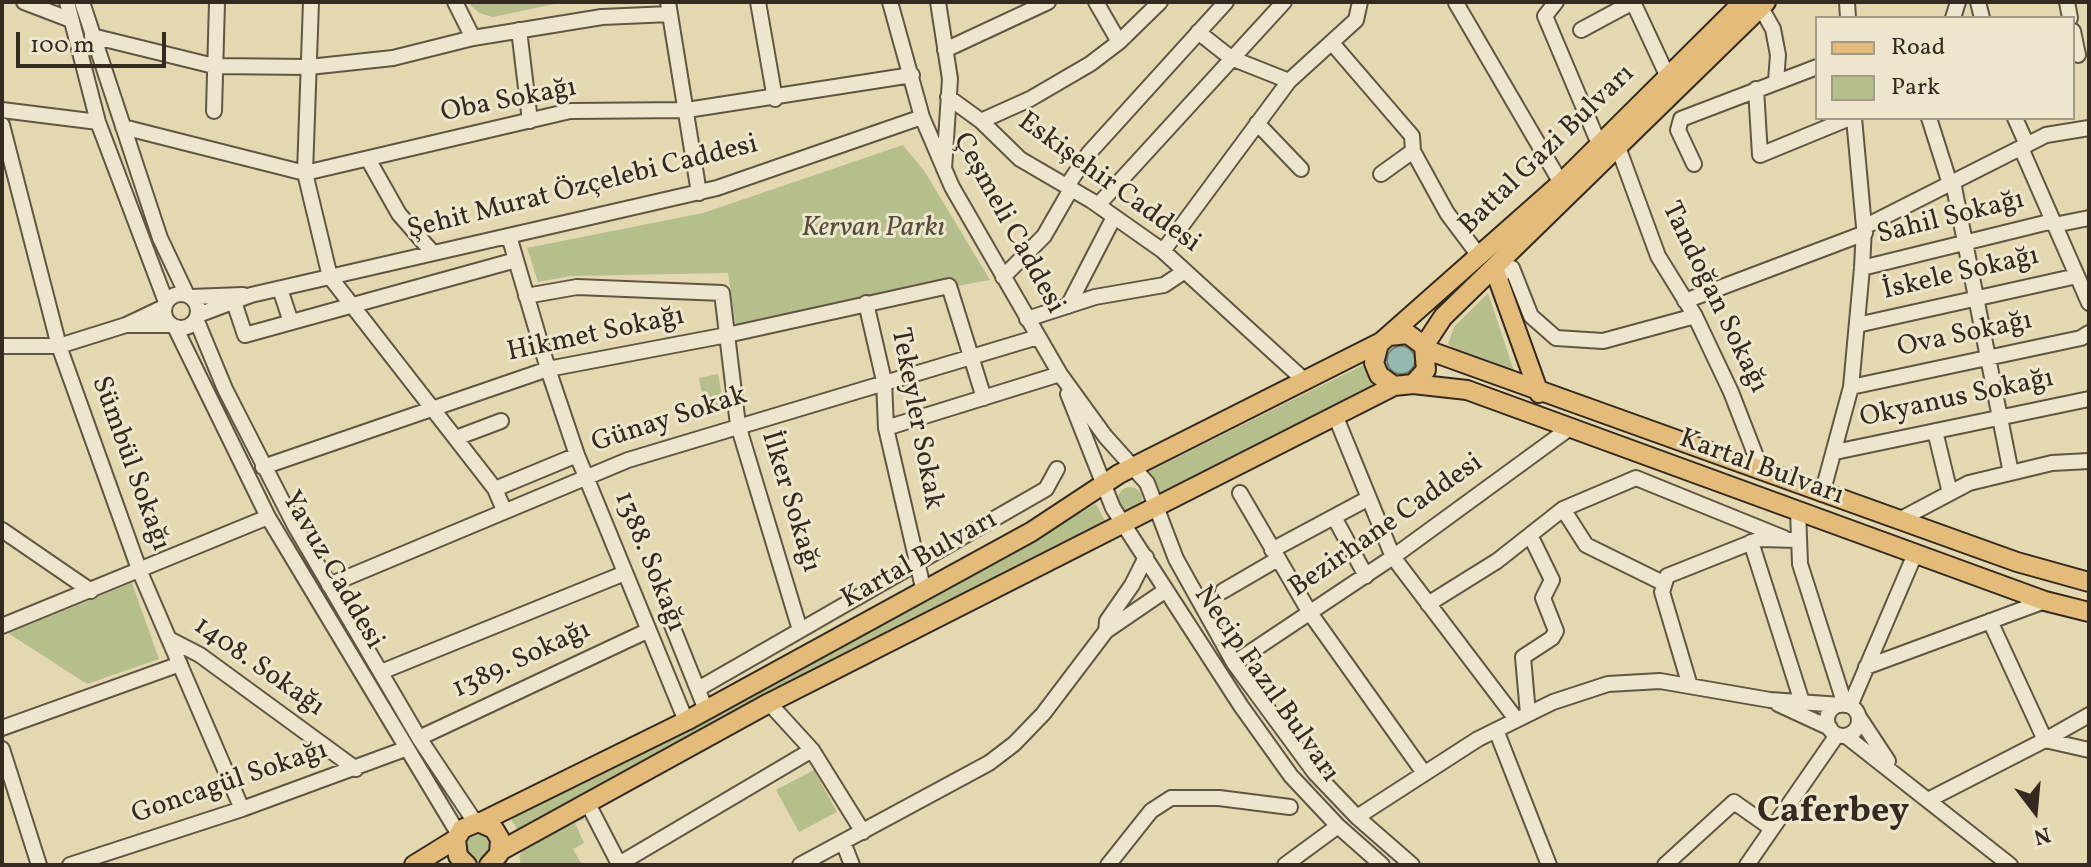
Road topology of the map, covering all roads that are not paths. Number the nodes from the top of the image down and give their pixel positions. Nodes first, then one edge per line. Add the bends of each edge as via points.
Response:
1 (24, 2) edge
2 (67, 2) edge
3 (82, 2) edge
4 (217, 2) edge
5 (311, 2) edge
6 (455, 2) edge
7 (758, 2) edge
8 (890, 2) edge
9 (938, 2) edge
10 (1048, 2) edge
11 (1096, 2) edge
12 (1160, 2) edge
13 (1226, 2) edge
14 (1284, 2) edge
15 (1360, 2) edge
16 (1556, 2) edge
17 (1633, 2) edge
18 (1456, 3) edge
19 (1756, 3) edge
20 (669, 8) edge
21 (601, 10) edge
22 (71, 20) junction
23 (519, 30) junction
24 (1581, 30) dead end
25 (1198, 32) junction
26 (92, 36) junction
27 (473, 38) junction
28 (1119, 42) junction
29 (1332, 43) junction
30 (945, 50) junction
31 (1231, 58) junction
32 (214, 66) junction
33 (309, 67) junction
34 (1815, 68) edge
35 (912, 75) junction
36 (1667, 75) junction
37 (1289, 81) junction
38 (1776, 81) junction
39 (1756, 89) junction
40 (948, 97) junction
41 (775, 99) junction
42 (2, 110) edge
43 (687, 110) junction
44 (214, 111) dead end
45 (922, 117) junction
46 (1847, 120) edge
47 (1852, 120) edge
48 (1930, 120) edge
49 (2016, 120) edge
50 (530, 121) junction
51 (981, 121) junction
52 (98, 122) junction
53 (1257, 123) junction
54 (2, 125) edge
55 (123, 127) junction
56 (2089, 128) edge
57 (1609, 145) junction
58 (2024, 146) junction
59 (1413, 151) junction
60 (368, 159) junction
61 (1694, 164) dead end
62 (1301, 169) dead end
63 (944, 170) junction
64 (305, 173) junction
65 (1381, 174) dead end
66 (1561, 183) junction
67 (1952, 183) junction
68 (1069, 187) junction
69 (699, 193) junction
70 (1098, 205) junction
71 (1114, 217) junction
72 (2089, 218) edge
73 (2054, 223) junction
74 (1864, 230) junction
75 (509, 236) junction
76 (1966, 242) junction
77 (1163, 251) junction
78 (433, 253) junction
79 (516, 260) junction
80 (1490, 267) junction
81 (1862, 268) junction
82 (1185, 271) junction
83 (2077, 276) junction
84 (330, 277) junction
85 (1003, 277) junction
86 (280, 289) junction
87 (251, 295) junction
88 (189, 296) junction
89 (526, 296) junction
90 (1977, 299) junction
91 (1685, 301) junction
92 (234, 302) junction
93 (866, 303) junction
94 (2089, 303) edge
95 (165, 305) junction
96 (349, 306) junction
97 (1068, 306) junction
98 (1695, 316) junction
99 (197, 317) junction
100 (1027, 319) junction
101 (291, 322) junction
102 (126, 325) junction
103 (1857, 325) junction
104 (172, 326) junction
105 (2089, 333) edge
106 (727, 335) junction
107 (1038, 337) junction
108 (1385, 339) junction
109 (2, 346) edge
110 (59, 346) junction
111 (1426, 348) junction
112 (970, 357) junction
113 (1987, 358) junction
114 (548, 369) junction
115 (1060, 374) junction
116 (1304, 380) junction
117 (884, 381) junction
118 (1413, 384) junction
119 (1394, 386) junction
120 (1851, 387) junction
121 (1539, 393) junction
122 (984, 398) junction
123 (2089, 399) edge
124 (435, 409) junction
125 (1335, 415) junction
126 (1998, 418) junction
127 (501, 421) dead end
128 (738, 425) junction
129 (886, 428) junction
130 (1567, 430) junction
131 (1935, 431) junction
132 (456, 438) junction
133 (1835, 452) junction
134 (577, 455) junction
135 (2089, 461) edge
136 (263, 467) junction
137 (1132, 467) junction
138 (1057, 469) dead end
139 (1762, 472) junction
140 (2011, 473) junction
141 (585, 476) junction
142 (1103, 484) junction
143 (495, 489) junction
144 (1240, 493) dead end
145 (1950, 493) junction
146 (1822, 494) junction
147 (1369, 498) junction
148 (1156, 504) junction
149 (1563, 509) junction
150 (504, 510) junction
151 (1798, 511) junction
152 (268, 517) junction
153 (1334, 517) junction
154 (1899, 520) junction
155 (1124, 521) junction
156 (2, 530) edge
157 (1530, 535) junction
158 (1790, 539) junction
159 (1751, 542) junction
160 (1915, 554) junction
161 (1275, 555) junction
162 (1146, 557) junction
163 (1393, 557) junction
164 (917, 562) junction
165 (140, 572) junction
166 (625, 573) junction
167 (1366, 576) junction
168 (2089, 582) edge
169 (1663, 583) junction
170 (329, 585) junction
171 (1166, 590) junction
172 (91, 591) junction
173 (1223, 591) dead end
174 (924, 592) junction
175 (2045, 601) junction
176 (1428, 604) junction
177 (2089, 612) edge
178 (1310, 613) junction
179 (669, 618) dead end
180 (1990, 621) junction
181 (2, 626) edge
182 (800, 630) junction
183 (647, 631) junction
184 (1106, 631) junction
185 (169, 639) junction
186 (1234, 663) junction
187 (180, 664) junction
188 (1866, 667) junction
189 (381, 672) junction
190 (1690, 686) junction
191 (698, 689) junction
192 (1770, 700) junction
193 (1802, 702) junction
194 (769, 703) junction
195 (1849, 708) junction
196 (706, 710) junction
197 (2089, 715) edge
198 (1522, 716) junction
199 (686, 721) junction
200 (2, 728) edge
201 (1496, 730) junction
202 (1838, 733) junction
203 (419, 738) junction
204 (2045, 740) junction
205 (2, 749) edge
206 (405, 749) junction
207 (812, 750) junction
208 (2089, 750) edge
209 (356, 769) junction
210 (1895, 771) junction
211 (1424, 773) junction
212 (1930, 799) junction
213 (587, 802) junction
214 (1290, 807) dead end
215 (242, 809) junction
216 (1357, 817) junction
217 (478, 822) junction
218 (1338, 826) junction
219 (1771, 828) junction
220 (863, 832) junction
221 (457, 836) junction
222 (843, 842) junction
223 (498, 859) edge
224 (39, 865) edge
225 (70, 865) edge
226 (414, 865) edge
227 (466, 865) edge
228 (800, 865) edge
229 (852, 865) edge
230 (1108, 865) edge
231 (1285, 865) edge
232 (1382, 865) edge
233 (1412, 865) edge
234 (1549, 865) edge
235 (1665, 865) edge
236 (1747, 865) edge
237 (2010, 865) edge

1 - 22 street
2 - 22 street
3 - 26 street
4 - 32 street
5 - 33 street
6 - 27 street
7 - 41 street
8 - 35 street, Çeşmeli Caddesi
9 - 30 street
10 - 30 street
11 - 28 street
12 - 28 street
13 - 25 street
14 - 31 street
15 - 29 street via 1356,20
16 - 57 street, Tandoğan Sokağı via 1545,16
17 - 24 street
17 - 36 street
18 - 66 street
19 - 36 main road, Battal Gazi Bulvarı
19 - 38 street via 1773,29
19 - 57 main road, Battal Gazi Bulvarı
20 - 21 street
20 - 43 street
21 - 23 street
22 - 52 street
23 - 27 street
23 - 50 street
25 - 31 street
25 - 68 street via 1089,153
26 - 32 street
26 - 55 street
27 - 33 street via 393,58
28 - 51 street via 1030,99
29 - 37 street
29 - 59 street via 1412,136
30 - 40 street
31 - 37 street
31 - 70 street
32 - 33 street
32 - 44 street
33 - 64 street
34 - 38 street
35 - 41 street, Oba Sokağı
35 - 45 street, Çeşmeli Caddesi
36 - 57 main road, Battal Gazi Bulvarı
37 - 53 street
38 - 39 street
39 - 46 street via 1760,155
39 - 61 street via 1681,119 1678,130
40 - 51 street, Eskişehir Caddesi
40 - 63 street
41 - 43 street, Oba Sokağı
42 - 52 street
43 - 50 street, Oba Sokağı via 570,111
43 - 69 street
45 - 63 street, Çeşmeli Caddesi
45 - 69 street, Şehit Murat Özçelebi Caddesi
47 - 74 street
48 - 67 street
49 - 58 street
50 - 60 street, Oba Sokağı
51 - 68 street, Eskişehir Caddesi via 1020,159
52 - 95 street
53 - 62 street
53 - 77 street
54 - 110 street, Sümbül Sokağı
55 - 64 street, Oba Sokağı
55 - 88 street via 160,238
56 - 58 street via 2046,135
57 - 66 main road, Battal Gazi Bulvarı
57 - 80 main road, Battal Gazi Bulvarı
57 - 91 street, Tandoğan Sokağı via 1658,256
58 - 67 street
58 - 73 street
59 - 65 street
59 - 80 street via 1447,213
60 - 64 street, Oba Sokağı
60 - 78 street via 399,214
63 - 85 street, Çeşmeli Caddesi
64 - 84 street
66 - 80 main road, Battal Gazi Bulvarı
67 - 74 street
67 - 76 street
68 - 70 street, Eskişehir Caddesi
68 - 85 street via 1044,236
69 - 75 street, Şehit Murat Özçelebi Caddesi
70 - 71 street, Eskişehir Caddesi
71 - 77 street, Eskişehir Caddesi
71 - 97 street
72 - 73 street, Sahil Sokağı
73 - 76 street, Sahil Sokağı
73 - 83 street
74 - 81 street
74 - 91 street
75 - 78 street, Şehit Murat Özçelebi Caddesi
75 - 79 street, 1388. Sokağı
76 - 81 street, Sahil Sokağı
76 - 90 street
77 - 82 street, Eskişehir Caddesi
78 - 84 street, Şehit Murat Özçelebi Caddesi
79 - 89 street, 1388. Sokağı
79 - 96 street
80 - 98 street via 1512,268 1534,322 1550,335 1568,340 1615,339
80 - 108 main road, Battal Gazi Bulvarı
80 - 111 main road, Battal Gazi Bulvarı via 1443,317
80 - 121 main road
81 - 103 street
82 - 97 street via 1164,285
82 - 116 street, Eskişehir Caddesi
83 - 90 street, İskele Sokağı
83 - 94 street
84 - 86 street, Şehit Murat Özçelebi Caddesi
84 - 96 street
85 - 100 street, Çeşmeli Caddesi
86 - 87 street, Şehit Murat Özçelebi Caddesi
86 - 101 street
87 - 88 street, Şehit Murat Özçelebi Caddesi
87 - 92 street, Şehit Murat Özçelebi Caddesi
88 - 95 street via 177,294
88 - 99 street via 198,307
89 - 106 street, İlker Sokağı via 577,287 722,293
89 - 114 street, 1388. Sokağı
90 - 103 street, İskele Sokağı
90 - 113 street
91 - 98 street, Tandoğan Sokağı
92 - 99 street, Şehit Murat Özçelebi Caddesi
92 - 101 street via 245,335
93 - 106 street, Hikmet Sokağı
93 - 112 street, Hikmet Sokağı via 949,286
93 - 117 street, Tekeyler Sokak
95 - 102 street
95 - 104 street
96 - 101 street
96 - 124 street
97 - 100 street
98 - 139 street, Tandoğan Sokağı
99 - 104 street via 184,328
99 - 136 street, Yavuz Caddesi
100 - 107 street, Çeşmeli Caddesi
102 - 104 street
102 - 110 street
103 - 120 street
104 - 152 street, Yavuz Caddesi
105 - 113 street, Ova Sokağı
106 - 114 street, Hikmet Sokağı
106 - 128 street, İlker Sokağı
107 - 112 street, Günay Sokak
107 - 115 street, Çeşmeli Caddesi
108 - 111 main road via 1408,334
108 - 116 main road, Kartal Bulvarı
108 - 119 main road via 1374,356 1376,369
109 - 110 street
110 - 165 street, Sümbül Sokağı
111 - 118 main road via 1426,370
111 - 121 main road, Kartal Bulvarı
112 - 117 street, Günay Sokak
112 - 122 street
113 - 120 street, Ova Sokağı
113 - 126 street
114 - 124 street, Hikmet Sokağı
114 - 134 street, 1388. Sokağı
115 - 122 street
115 - 137 street, Çeşmeli Caddesi
115 - 142 street, Çeşmeli Caddesi
116 - 137 main road, Kartal Bulvarı
117 - 128 street, Günay Sokak
117 - 129 street, Tekeyler Sokak
118 - 119 main road
118 - 130 main road, Kartal Bulvarı via 1467,390
119 - 125 main road, Kartal Bulvarı
120 - 133 street
121 - 139 main road, Kartal Bulvarı
122 - 129 street
123 - 126 street, Okyanus Sokağı
124 - 132 street
124 - 136 street, Hikmet Sokağı
125 - 147 street
125 - 148 main road, Kartal Bulvarı
126 - 131 street, Okyanus Sokağı
126 - 140 street
127 - 132 street
128 - 141 street, Günay Sokak
128 - 182 street, İlker Sokağı
129 - 164 street, Tekeyler Sokak
130 - 151 main road, Kartal Bulvarı
130 - 163 street, Bezirhane Caddesi
131 - 133 street, Okyanus Sokağı
131 - 145 street
132 - 143 street
133 - 146 street
134 - 141 street, 1388. Sokağı
134 - 143 street
135 - 140 street
136 - 170 street, Yavuz Caddesi
137 - 142 main road, Kartal Bulvarı
137 - 148 street, Necip Fazıl Bulvarı
138 - 164 street via 1046,489
139 - 146 main road, Kartal Bulvarı
140 - 145 street
141 - 150 street, Günay Sokak
141 - 166 street, 1388. Sokağı
142 - 155 street, Çeşmeli Caddesi
142 - 174 main road, Kartal Bulvarı
143 - 150 street
144 - 161 street
145 - 154 street
146 - 154 main road, Kartal Bulvarı
147 - 153 street
147 - 163 street
148 - 155 main road, Kartal Bulvarı
148 - 186 street, Necip Fazıl Bulvarı via 1176,559
149 - 157 street
149 - 158 street via 1636,478
149 - 169 street via 1586,545
150 - 170 street, Günay Sokak
151 - 158 street
151 - 160 main road, Kartal Bulvarı
152 - 165 street
152 - 206 street, Yavuz Caddesi
153 - 161 street
153 - 167 street
154 - 168 main road, Kartal Bulvarı
155 - 162 street, Necip Fazıl Bulvarı
155 - 194 main road, Kartal Bulvarı
156 - 172 street
157 - 176 street
157 - 198 street via 1552,580 1543,598 1556,631 1523,657
158 - 159 street
158 - 195 street
159 - 169 street via 1669,573
159 - 193 street
160 - 175 main road, Kartal Bulvarı
160 - 188 street
161 - 173 street
161 - 178 street
162 - 171 street, Necip Fazıl Bulvarı
162 - 184 street
163 - 167 street, Bezirhane Caddesi
163 - 176 street
164 - 174 street, Tekeyler Sokak
164 - 182 street
165 - 172 street
165 - 185 street, Sümbül Sokağı
166 - 183 street, 1388. Sokağı
166 - 189 street
167 - 178 street, Bezirhane Caddesi
169 - 190 street
170 - 189 street, Yavuz Caddesi
171 - 184 street
171 - 218 street, Necip Fazıl Bulvarı via 1291,776
172 - 181 street
174 - 196 main road, Kartal Bulvarı
175 - 177 main road, Kartal Bulvarı
175 - 180 street
176 - 198 street
178 - 186 street, Bezirhane Caddesi
178 - 211 street
179 - 191 street
180 - 188 street
180 - 204 street
182 - 191 street
183 - 199 street, 1388. Sokağı
183 - 203 street, 1389. Sokağı
184 - 220 street via 1014,744
185 - 187 street, Sümbül Sokağı
185 - 209 street, 1408. Sokağı via 200,655
186 - 216 street, Necip Fazıl Bulvarı via 1315,773
187 - 200 street
187 - 215 street, Sümbül Sokağı
188 - 195 street
189 - 203 street, Yavuz Caddesi
190 - 192 street
190 - 198 street via 1620,682
191 - 196 street
192 - 193 street
192 - 202 street
193 - 195 street
194 - 207 street
194 - 213 main road, Kartal Bulvarı
195 - 202 street via 1858,727
195 - 202 street via 1829,714
195 - 210 street
196 - 199 main road, Kartal Bulvarı
197 - 204 street
198 - 201 street
199 - 217 main road, Kartal Bulvarı
201 - 211 street
201 - 234 street
202 - 210 street
202 - 219 street
203 - 217 street, Yavuz Caddesi
204 - 208 street
204 - 212 street
205 - 224 street
206 - 209 street, Goncagül Sokağı
206 - 221 street, Yavuz Caddesi
207 - 213 street via 619,864
207 - 220 street
209 - 215 street, Goncagül Sokağı
210 - 212 street
211 - 216 street
212 - 237 street
213 - 223 main road, Kartal Bulvarı
214 - 230 street via 1171,798 1145,817
215 - 225 street, Goncagül Sokağı
216 - 233 street, Necip Fazıl Bulvarı
217 - 221 main road, Kartal Bulvarı
217 - 223 main road via 498,833
218 - 231 street
218 - 232 street, Necip Fazıl Bulvarı
219 - 235 street via 1734,802
219 - 236 street
220 - 222 street
221 - 226 main road
221 - 227 main road via 456,851
222 - 228 street
222 - 229 street

